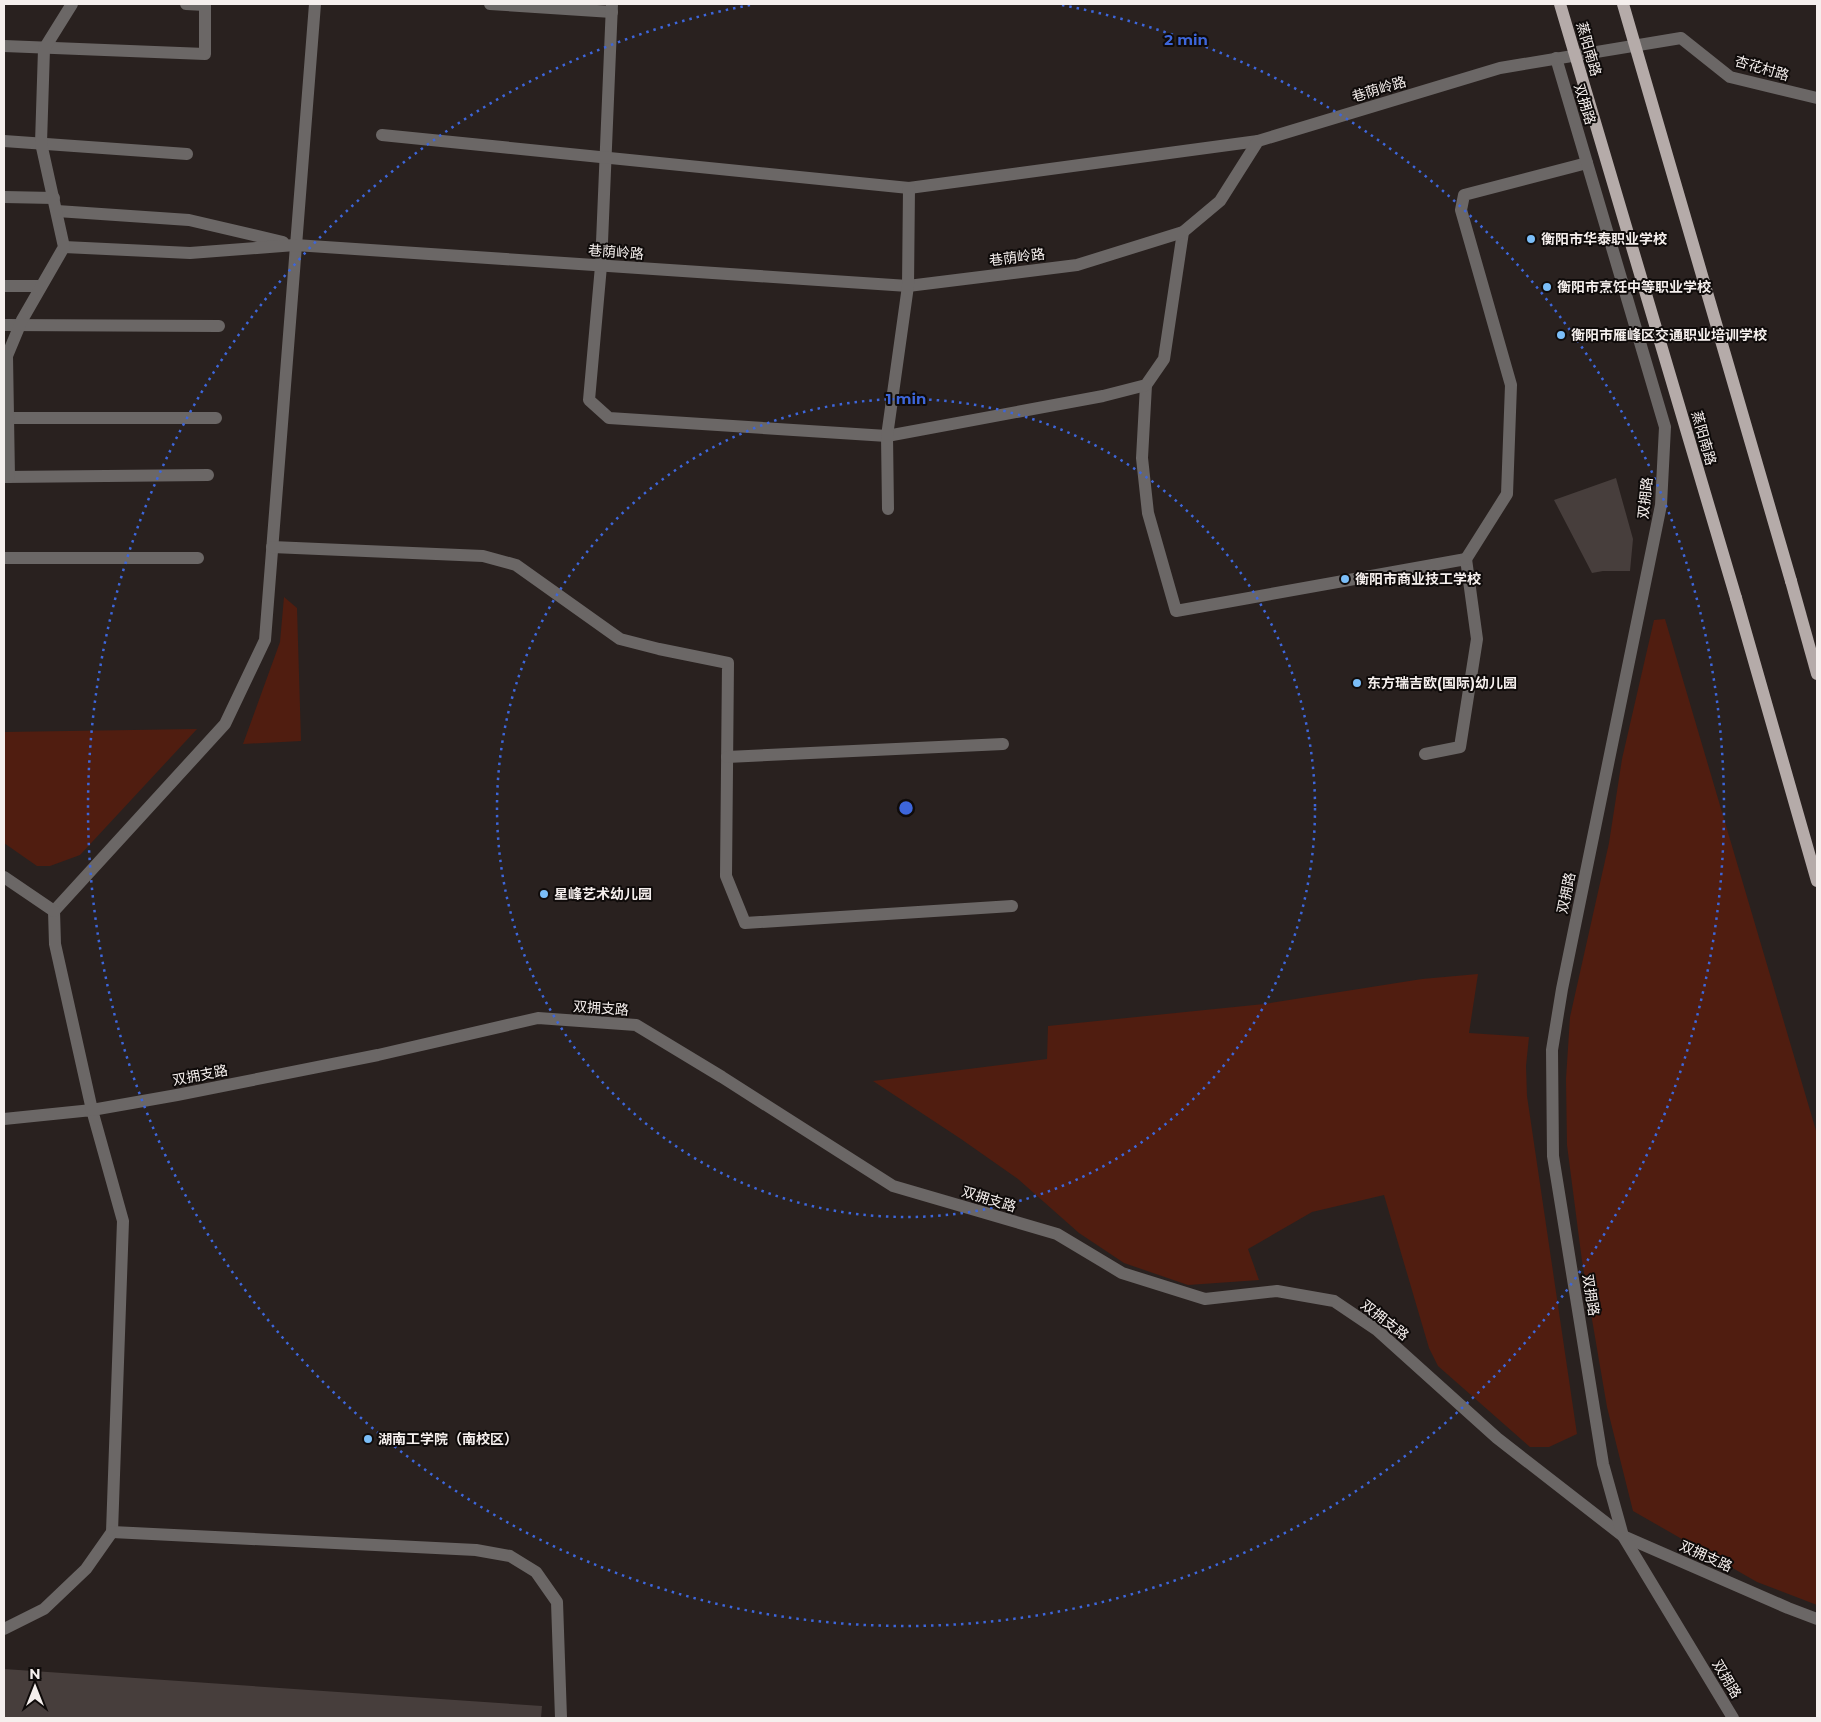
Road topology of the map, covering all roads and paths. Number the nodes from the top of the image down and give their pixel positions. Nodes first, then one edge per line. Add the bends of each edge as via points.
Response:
1 (72, 4) edge
2 (186, 4) edge
3 (315, 4) edge
4 (490, 4) edge
5 (1560, 4) edge
6 (1623, 4) edge
7 (612, 8) edge
8 (1681, 38) joint
9 (4, 46) edge
10 (44, 49) junction
11 (1556, 58) junction
12 (1817, 98) edge
13 (382, 135) dead end
14 (1258, 140) junction
15 (4, 141) edge
16 (41, 143) junction
17 (187, 154) dead end
18 (606, 158) junction
19 (1587, 163) junction
20 (909, 188) junction
21 (4, 197) edge
22 (54, 198) junction
23 (57, 211) junction
24 (1183, 232) junction
25 (296, 245) junction
26 (64, 247) junction
27 (601, 266) junction
28 (4, 286) edge
29 (41, 286) junction
30 (908, 286) junction
31 (4, 325) edge
32 (20, 325) junction
33 (219, 326) dead end
34 (1146, 385) junction
35 (6, 418) edge
36 (216, 418) dead end
37 (887, 436) junction
38 (208, 475) dead end
39 (7, 477) edge
40 (888, 510) dead end
41 (272, 547) junction
42 (4, 558) edge
43 (198, 558) dead end
44 (1466, 559) junction
45 (1817, 674) edge
46 (1003, 744) dead end
47 (1425, 754) dead end
48 (727, 757) junction
49 (4, 878) edge
50 (1817, 881) edge
51 (1012, 906) dead end
52 (54, 911) junction
53 (92, 1110) junction
54 (4, 1119) edge
55 (112, 1532) junction
56 (1623, 1536) junction
57 (1817, 1619) edge
58 (4, 1629) edge
59 (561, 1718) edge
60 (1733, 1718) edge

1 - 10 street
2 - 10 street via 205,5 204,54
3 - 25 street
4 - 7 street
5 - 50 main road, 蒸阳南路, bridge
6 - 45 main road, bridge
7 - 18 street
8 - 11 street, 巷荫岭路
8 - 12 street, 杏花村路 via 1730,77
9 - 10 street
10 - 16 street
11 - 14 street, 巷荫岭路 via 1500,68
11 - 19 street, 双拥路
13 - 18 street
14 - 20 street
14 - 24 street, 巷荫岭路 via 1220,201
15 - 16 street
16 - 17 street
16 - 22 street
18 - 20 street
18 - 27 street
19 - 44 street via 1464,196 1461,210 1511,385 1507,494
19 - 56 street, 双拥路 via 1664,427 1661,505 1552,1050 1553,1156 1602,1464
20 - 30 street
21 - 22 street
22 - 23 street
23 - 25 street via 189,220
23 - 26 street
24 - 30 street, 巷荫岭路 via 1076,265
24 - 34 street via 1164,359
25 - 26 street via 190,253
25 - 27 street, 巷荫岭路
25 - 41 street
26 - 29 street
27 - 30 street, 巷荫岭路
27 - 37 street via 589,400 609,418
28 - 29 street
29 - 32 street
30 - 37 street
31 - 32 street
32 - 33 street
32 - 35 street via 7,356
34 - 37 street
34 - 44 street via 1142,458 1148,513 1176,611
35 - 36 street
35 - 39 street
37 - 40 street
38 - 39 street
41 - 48 street via 483,556 516,565 620,639 728,663
41 - 52 street via 265,640 225,724
42 - 43 street
44 - 47 street via 1476,639 1460,747
46 - 48 street
48 - 51 street via 726,876 745,923
49 - 52 street
52 - 53 street via 55,944
53 - 54 street, 双拥支路
53 - 55 street via 123,1221
53 - 56 street, 双拥支路 via 368,1057 538,1018 636,1025 893,1186 1057,1234 1122,1273 1205,1300 1277,1291 1334,1301 1377,1330 1497,1438
55 - 58 street via 86,1569 44,1610
55 - 59 street via 476,1550 510,1556 536,1572 557,1602
56 - 57 street, 双拥支路
56 - 60 street, 双拥路

